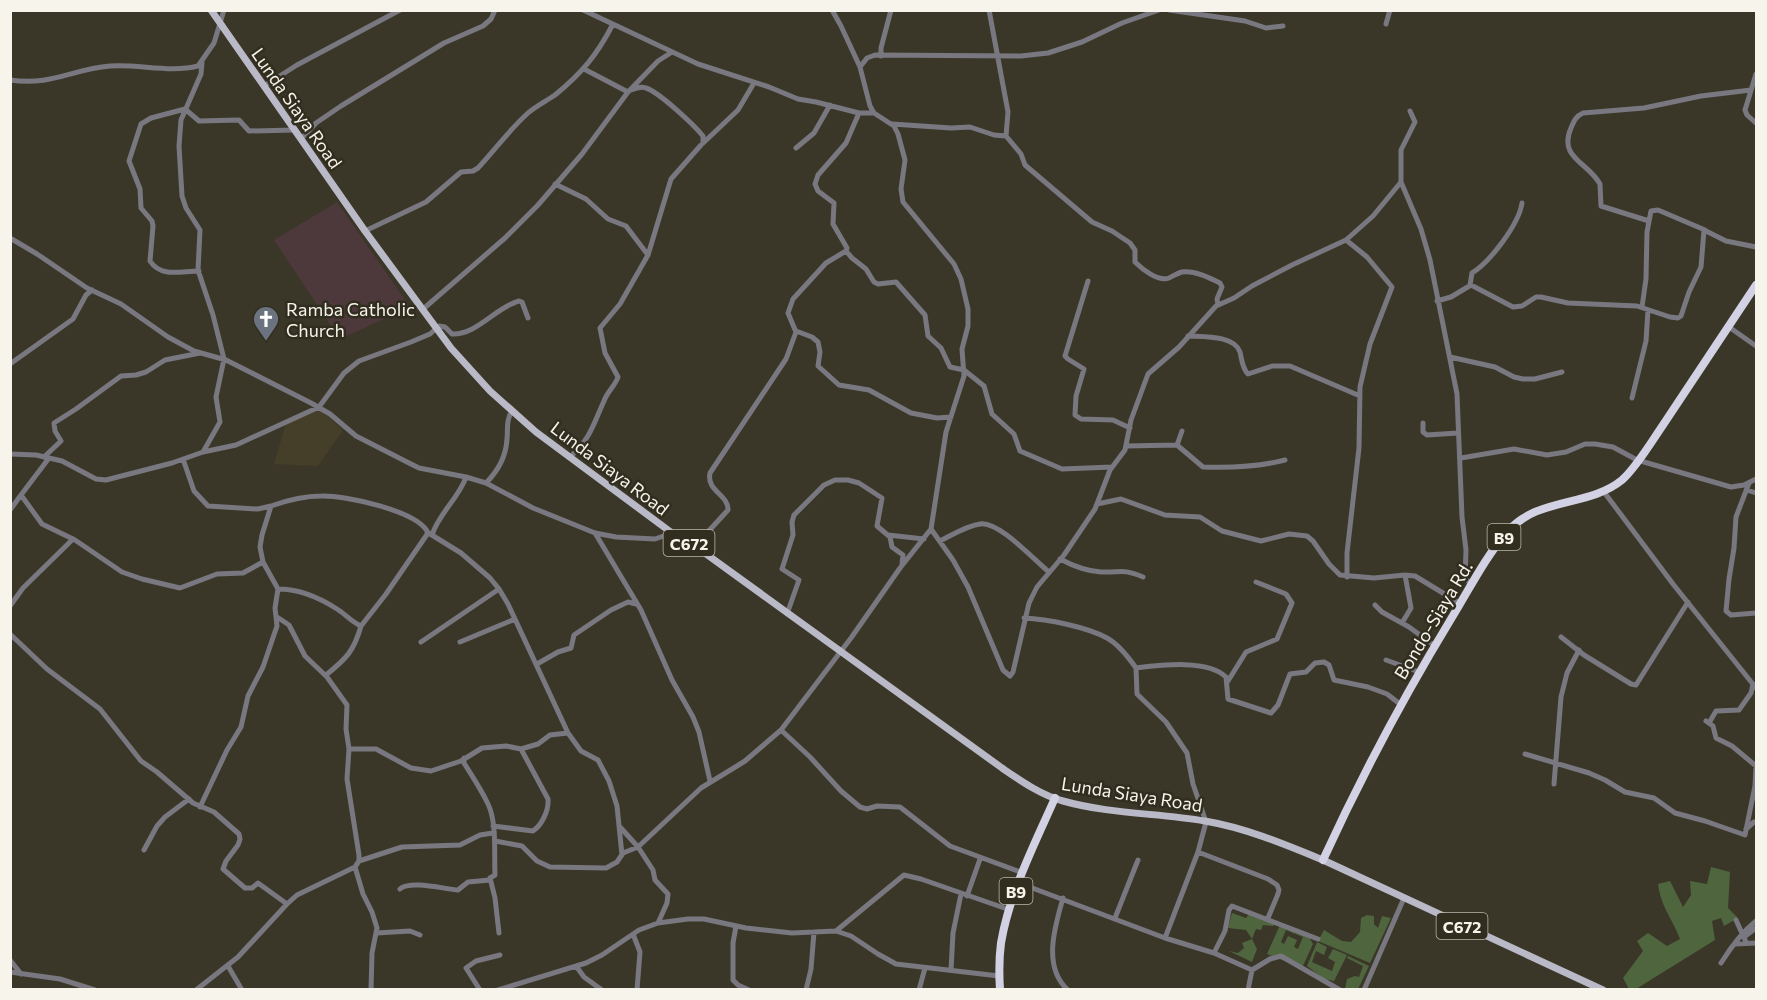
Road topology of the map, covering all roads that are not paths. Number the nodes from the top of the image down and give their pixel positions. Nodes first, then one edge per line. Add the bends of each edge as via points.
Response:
1 (211, 10) edge
2 (224, 10) edge
3 (400, 10) edge
4 (495, 10) edge
5 (583, 10) edge
6 (832, 10) edge
7 (891, 10) edge
8 (989, 10) edge
9 (1158, 10) edge
10 (1169, 10) edge
11 (1390, 10) edge
12 (1207, 14) edge
13 (219, 23) junction
14 (613, 24) junction
15 (1386, 24) dead end
16 (1283, 26) dead end
17 (672, 52) junction
18 (998, 54) junction
19 (881, 56) junction
20 (202, 63) junction
21 (860, 67) junction
22 (584, 69) junction
23 (1756, 74) edge
24 (10, 80) edge
25 (754, 83) junction
26 (264, 86) junction
27 (1751, 90) junction
28 (629, 91) junction
29 (830, 105) junction
30 (870, 106) junction
31 (185, 109) junction
32 (1410, 111) dead end
33 (859, 113) junction
34 (874, 113) junction
35 (867, 114) junction
36 (1756, 123) edge
37 (891, 124) junction
38 (295, 130) junction
39 (1006, 136) junction
40 (301, 139) junction
41 (703, 143) junction
42 (796, 148) dead end
43 (1401, 182) junction
44 (555, 184) junction
45 (1522, 203) dead end
46 (1649, 221) junction
47 (1705, 230) junction
48 (365, 231) junction
49 (10, 238) edge
50 (1346, 240) junction
51 (1756, 248) edge
52 (846, 251) junction
53 (648, 255) junction
54 (199, 271) junction
55 (1088, 280) dead end
56 (1470, 285) junction
57 (1756, 285) edge
58 (92, 290) junction
59 (1437, 301) junction
60 (1218, 305) junction
61 (1645, 309) junction
62 (422, 310) junction
63 (528, 318) dead end
64 (1729, 327) junction
65 (435, 329) junction
66 (796, 331) junction
67 (1188, 336) junction
68 (1756, 346) edge
69 (201, 353) junction
70 (1450, 357) junction
71 (224, 359) junction
72 (10, 364) edge
73 (964, 370) junction
74 (1562, 372) dead end
75 (1360, 396) junction
76 (1632, 398) dead end
77 (319, 407) junction
78 (512, 411) junction
79 (951, 417) junction
80 (1423, 423) dead end
81 (1130, 428) junction
82 (1182, 431) dead end
83 (1458, 433) junction
84 (1177, 445) junction
85 (1126, 446) junction
86 (203, 452) junction
87 (10, 454) edge
88 (47, 457) junction
89 (570, 457) junction
90 (1461, 458) junction
91 (183, 459) junction
92 (1285, 460) dead end
93 (1637, 460) junction
94 (1112, 467) junction
95 (466, 477) junction
96 (1756, 479) edge
97 (486, 483) junction
98 (1748, 486) junction
99 (1604, 492) junction
100 (1756, 493) edge
101 (21, 495) junction
102 (1097, 504) junction
103 (271, 506) junction
104 (10, 510) edge
105 (932, 529) junction
106 (430, 533) junction
107 (595, 533) junction
108 (672, 533) junction
109 (888, 535) junction
110 (924, 538) junction
111 (73, 539) junction
112 (940, 541) junction
113 (695, 546) junction
114 (1060, 559) junction
115 (263, 562) junction
116 (902, 566) junction
117 (1049, 572) junction
118 (1405, 575) junction
119 (1143, 577) dead end
120 (1347, 577) junction
121 (1256, 582) dead end
122 (1472, 585) junction
123 (278, 589) junction
124 (499, 589) junction
125 (1688, 602) junction
126 (1461, 604) junction
127 (1375, 605) dead end
128 (10, 606) edge
129 (641, 610) junction
130 (1756, 613) edge
131 (787, 614) junction
132 (277, 617) junction
133 (1024, 618) junction
134 (515, 619) junction
135 (1402, 623) junction
136 (361, 626) junction
137 (10, 634) edge
138 (1561, 637) dead end
139 (421, 642) dead end
140 (460, 642) dead end
141 (1435, 646) junction
142 (1579, 650) junction
143 (841, 652) junction
144 (1386, 660) dead end
145 (537, 664) junction
146 (1136, 668) junction
147 (1419, 672) junction
148 (326, 675) junction
149 (1228, 681) junction
150 (1755, 686) edge
151 (1401, 704) junction
152 (781, 730) junction
153 (568, 733) junction
154 (349, 749) junction
155 (521, 749) junction
156 (1525, 754) dead end
157 (464, 758) junction
158 (1556, 762) junction
159 (710, 781) junction
160 (1554, 784) dead end
161 (1055, 798) junction
162 (189, 799) junction
163 (200, 807) junction
164 (1206, 822) junction
165 (1756, 822) edge
166 (621, 828) junction
167 (493, 830) junction
168 (1745, 830) junction
169 (495, 841) junction
170 (638, 847) junction
171 (144, 850) dead end
172 (1198, 852) junction
173 (622, 855) junction
174 (980, 859) junction
175 (1138, 860) dead end
176 (1323, 860) junction
177 (359, 861) junction
178 (355, 867) junction
179 (1023, 873) junction
180 (490, 880) junction
181 (1020, 883) junction
182 (400, 889) dead end
183 (964, 895) junction
184 (1063, 898) junction
185 (1404, 898) junction
186 (287, 904) junction
187 (1010, 910) junction
188 (1115, 918) junction
189 (1268, 918) junction
190 (1736, 920) dead end
191 (1756, 921) edge
192 (658, 923) junction
193 (736, 926) junction
194 (1756, 928) edge
195 (836, 931) junction
196 (814, 932) junction
197 (377, 933) junction
198 (500, 933) dead end
199 (633, 934) junction
200 (420, 935) dead end
201 (1165, 938) junction
202 (1744, 938) junction
203 (1318, 939) dead end
204 (1756, 943) edge
205 (1214, 953) junction
206 (500, 955) dead end
207 (10, 960) edge
208 (1721, 963) dead end
209 (228, 966) junction
210 (576, 966) junction
211 (925, 968) junction
212 (951, 970) junction
213 (1252, 970) junction
214 (10, 972) edge
215 (21, 974) junction
216 (999, 976) junction
217 (592, 983) junction
218 (95, 990) edge
219 (196, 990) edge
220 (242, 990) edge
221 (371, 990) edge
222 (480, 990) edge
223 (498, 990) edge
224 (588, 990) edge
225 (602, 990) edge
226 (637, 990) edge
227 (749, 990) edge
228 (806, 990) edge
229 (919, 990) edge
230 (1000, 990) edge
231 (1068, 990) edge
232 (1248, 990) edge
233 (1340, 990) edge
234 (1364, 990) edge
235 (1603, 990) edge

1 - 13 main road, Lunda Siaya Road / C672
2 - 13 street
3 - 26 street
4 - 40 street via 488,23 444,43 341,105
5 - 14 street
6 - 21 street
7 - 19 street
8 - 18 street
9 - 18 street via 1058,51
10 - 12 street
11 - 15 street
12 - 16 street via 1266,28
13 - 20 street via 214,43
13 - 26 main road, Lunda Siaya Road / C672
14 - 17 street
14 - 22 street
17 - 25 street
17 - 28 street via 658,60
18 - 19 street
18 - 39 street via 1008,112
19 - 21 street via 867,58
20 - 24 street via 189,68 101,68 34,82
20 - 31 street
21 - 30 street
22 - 28 street
22 - 48 street via 530,111 477,168 461,172 426,202
23 - 27 street
25 - 29 street via 801,100
25 - 41 street via 738,110
26 - 38 main road, Lunda Siaya Road / C672
27 - 36 street via 1745,112
27 - 46 street via 1576,117 1568,146 1600,184 1600,206
28 - 41 street via 641,87 653,92 692,124 703,136
28 - 44 street
29 - 33 street
29 - 42 street via 814,133
30 - 34 street
30 - 35 street
31 - 38 street via 199,121 239,120 249,131
31 - 54 street via 179,138 181,182 184,203 200,230
31 - 54 street via 142,122 129,159 140,189 141,208 152,221 151,263 165,273
32 - 43 street via 1415,122 1401,150
33 - 35 street
33 - 52 street via 846,143 818,175 815,184 834,203 833,224 847,246
34 - 35 street
34 - 37 street
37 - 39 street via 970,127
37 - 73 street via 904,156 903,202 948,255 961,279 969,315 962,349
38 - 40 main road, Lunda Siaya Road / C672
39 - 60 street via 1027,168 1092,222 1133,246 1136,264 1160,278 1185,272 1218,282 1222,287
40 - 48 main road, Lunda Siaya Road / C672
41 - 53 street via 669,182
43 - 50 street via 1379,211
43 - 59 street via 1421,229
44 - 53 street via 586,199 609,219 628,224
44 - 62 street via 505,238
45 - 56 street via 1517,221 1484,264 1472,273
46 - 47 street via 1654,209
46 - 61 street
47 - 51 street via 1726,241
47 - 61 street via 1701,267 1681,316 1670,317
48 - 62 main road, Lunda Siaya Road / C672
49 - 58 street
50 - 60 street
50 - 75 street via 1367,257 1392,287 1370,344
52 - 66 street via 826,263 793,299 788,313
52 - 73 street via 874,282 896,282 924,315 928,336 941,348 948,365
53 - 89 street via 620,304 600,328 605,353 618,377 603,401 594,428
54 - 71 street
55 - 81 street via 1065,356 1084,369 1075,415 1108,419
56 - 59 street
56 - 61 street via 1513,307 1538,297
57 - 64 highway, Bondo-Siaya Rd. / B9
58 - 69 street
58 - 72 street via 73,319
59 - 70 street
60 - 67 street
61 - 76 street via 1646,341
62 - 65 main road, Lunda Siaya Road / C672
63 - 65 street via 522,302 516,301 489,320 458,334 444,326
64 - 68 street
64 - 93 highway, Bondo-Siaya Rd. / B9
65 - 77 street via 401,347 359,361 344,373
65 - 78 main road, Lunda Siaya Road / C672
66 - 79 street via 818,342 818,366 839,385 868,390 915,414
66 - 113 street via 782,364 712,468 710,482 729,508
67 - 75 street via 1235,345 1248,374 1272,366 1290,366
67 - 81 street via 1148,374
69 - 71 street
69 - 88 street via 165,360 146,372 118,377 54,423 61,441
70 - 74 street via 1495,367 1523,380
70 - 83 street via 1458,402
71 - 77 street
71 - 86 street via 216,397 220,422
73 - 79 street
73 - 94 street via 984,386 992,414 1014,434 1020,452 1062,469
75 - 120 street
77 - 86 street via 241,444
77 - 95 street via 356,436 409,464
78 - 89 main road, Lunda Siaya Road / C672
78 - 97 street via 505,452
79 - 105 street
80 - 83 street via 1427,435
81 - 85 street
82 - 84 street
83 - 90 street
84 - 85 street
84 - 92 street via 1203,467
85 - 94 street
86 - 91 street
87 - 88 street
88 - 91 street via 101,480
88 - 101 street
89 - 108 main road, Lunda Siaya Road / C672
90 - 93 street via 1514,449 1547,455 1588,443 1613,447
90 - 122 street via 1465,578
91 - 103 street via 194,491 208,506
93 - 98 street via 1731,488
93 - 99 highway, Bondo-Siaya Rd. / B9 via 1626,476
94 - 102 street
95 - 97 street
95 - 106 street
96 - 98 street
97 - 107 street via 532,508
98 - 100 street
98 - 130 street via 1736,517 1726,611 1731,615
99 - 122 highway, Bondo-Siaya Rd. / B9 via 1546,507 1523,519 1506,534
99 - 125 street
101 - 104 street
101 - 111 street via 40,523
102 - 114 street
102 - 120 street via 1125,500 1165,515 1200,517 1222,531 1262,542 1289,534 1307,536 1336,573
103 - 106 street via 305,497 344,498 391,510 419,522
103 - 115 street via 261,539
105 - 110 street
105 - 112 street
106 - 124 street via 468,559
106 - 136 street
107 - 108 street via 655,539
107 - 129 street
108 - 113 main road, Lunda Siaya Road / C672
109 - 110 street
109 - 116 street via 892,547 903,555
109 - 131 street via 877,526 882,498 848,480 824,485 792,518 793,535 782,569 799,580
110 - 116 street
111 - 115 street via 126,573 178,588 217,574 243,573
111 - 128 street
112 - 117 street via 973,525 987,524 1007,535
112 - 133 street via 968,587 1008,676 1013,672
113 - 131 main road, Lunda Siaya Road / C672
114 - 117 street
114 - 119 street via 1085,570 1123,570
115 - 123 street
116 - 143 street
117 - 133 street via 1032,596
118 - 120 street
118 - 126 street via 1419,578
118 - 135 street via 1411,608
121 - 149 street via 1286,594 1292,603 1277,639 1246,652
122 - 126 highway, Bondo-Siaya Rd. / B9
123 - 132 street
123 - 136 street via 311,596
124 - 134 street
124 - 139 street
125 - 142 street via 1636,685
125 - 150 street
126 - 141 highway, Bondo-Siaya Rd. / B9
127 - 135 street
129 - 145 street via 632,602 622,604 574,635 571,648
129 - 159 street via 672,681 693,717
131 - 143 main road, Lunda Siaya Road / C672
132 - 148 street via 289,625 305,657
132 - 163 street via 241,727
133 - 146 street via 1057,622 1108,638
134 - 140 street
134 - 145 street
135 - 141 street
136 - 148 street via 349,655
137 - 162 street via 47,669 100,709 139,759
138 - 142 street
141 - 147 highway, Bondo-Siaya Rd. / B9
142 - 158 street via 1561,697
143 - 152 street
143 - 161 main road, Lunda Siaya Road / C672 via 1011,774
144 - 147 street
145 - 153 street
146 - 149 street via 1201,666 1217,670
146 - 164 street via 1137,694 1166,722 1187,753
147 - 151 highway, Bondo-Siaya Rd. / B9
148 - 154 street via 348,708
149 - 151 street via 1228,699 1271,713 1290,674 1306,672 1315,663 1324,662 1334,680 1374,689
150 - 168 street via 1738,710 1716,711 1708,722 1716,738 1755,763 1755,786
151 - 176 highway, Bondo-Siaya Rd. / B9
152 - 159 street via 745,761
152 - 174 street via 860,807 900,807 946,843
153 - 155 street via 550,735
153 - 166 street via 581,751 600,762 614,794
154 - 157 street via 376,749 425,771
154 - 177 street via 347,779
155 - 157 street via 482,747
155 - 167 street via 549,805 533,831
156 - 158 street
157 - 167 street via 488,804
158 - 160 street
158 - 168 street via 1626,792 1654,798 1675,813 1745,835
159 - 170 street
161 - 164 main road, Lunda Siaya Road / C672
161 - 179 highway, B9
162 - 163 street
162 - 171 street via 157,826
163 - 186 street via 217,814 240,836 224,870 245,888 258,883
164 - 172 street
164 - 176 main road, Lunda Siaya Road / C672 via 1259,835
165 - 168 street
166 - 170 street
166 - 173 street
167 - 169 street
167 - 177 street via 460,845 402,847
169 - 173 street via 522,846 550,867 606,868
169 - 180 street via 495,875
170 - 173 street
170 - 192 street via 669,896
172 - 189 street via 1279,886
172 - 201 street
174 - 179 street
174 - 183 street
175 - 188 street
176 - 185 main road, C672
177 - 178 street
178 - 186 street via 297,895
178 - 197 street
179 - 181 highway, B9
180 - 182 street via 468,882 459,890 428,886
180 - 198 street
181 - 184 street
181 - 187 highway, B9
183 - 187 street
183 - 195 street via 904,875
183 - 212 street via 953,933
184 - 188 street
184 - 231 street via 1052,950 1059,978
185 - 234 street
185 - 235 main road, C672
186 - 209 street
187 - 216 highway, B9 via 1001,945
188 - 201 street
189 - 203 street
189 - 205 street via 1232,906
190 - 202 street
191 - 202 street
192 - 193 street via 704,919
192 - 199 street
193 - 196 street
193 - 227 street via 733,980
194 - 202 street
195 - 196 street
195 - 211 street via 896,964
196 - 228 street
197 - 200 street
197 - 221 street
199 - 210 street via 602,955
199 - 226 street via 640,952
201 - 205 street
202 - 204 street
202 - 208 street
205 - 213 street
206 - 222 street via 466,968
207 - 215 street
209 - 219 street
209 - 220 street
210 - 217 street
210 - 223 street
211 - 212 street
211 - 229 street
212 - 216 street
213 - 232 street
213 - 233 street via 1281,956
214 - 215 street
215 - 218 street via 60,979
216 - 230 highway, B9
217 - 224 street
217 - 225 street

